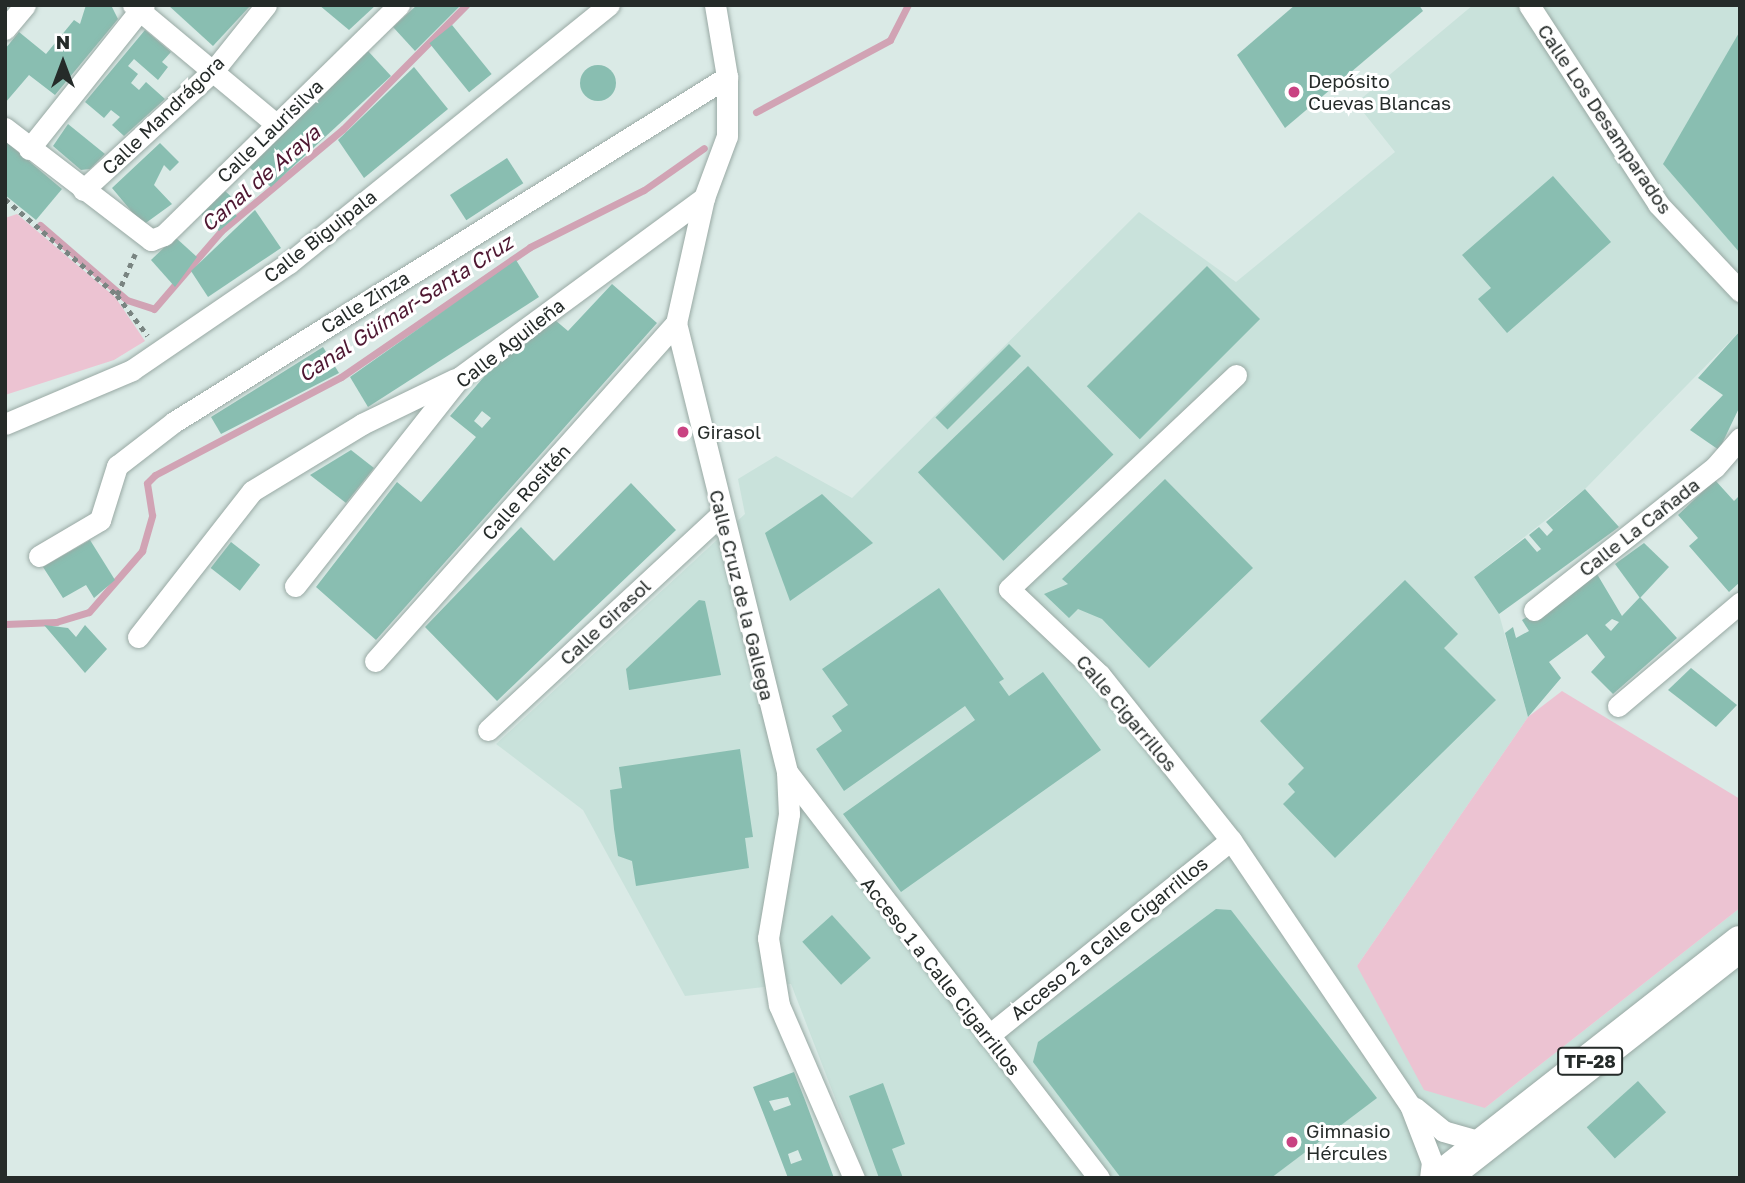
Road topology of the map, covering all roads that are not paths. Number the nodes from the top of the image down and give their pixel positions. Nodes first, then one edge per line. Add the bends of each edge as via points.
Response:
1 (25, 5) edge
2 (267, 5) edge
3 (398, 5) edge
4 (609, 5) edge
5 (715, 5) edge
6 (1529, 5) edge
7 (139, 7) edge
8 (5, 29) edge
9 (214, 70) junction
10 (727, 77) junction
11 (276, 124) junction
12 (5, 128) edge
13 (29, 149) junction
14 (83, 190) junction
15 (704, 198) junction
16 (1740, 291) edge
17 (676, 323) junction
18 (1236, 375) dead end
19 (460, 377) junction
20 (5, 424) edge
21 (1740, 438) edge
22 (721, 514) junction
23 (39, 556) dead end
24 (295, 586) dead end
25 (1740, 603) edge
26 (1534, 610) dead end
27 (138, 638) dead end
28 (375, 662) dead end
29 (1619, 706) dead end
30 (488, 730) dead end
31 (787, 772) junction
32 (1231, 840) junction
33 (1740, 943) edge
34 (988, 1036) junction
35 (1410, 1105) junction
36 (1485, 1143) junction
37 (853, 1178) edge
38 (1099, 1178) edge
39 (1430, 1178) edge
40 (1440, 1178) edge

1 - 8 street
2 - 9 street, Calle Mandrágora
3 - 11 street, Calle Laurisilva
4 - 20 street, Calle Biguipala via 289,263 159,353
5 - 10 street, Calle Cruz de la Gallega
6 - 16 street, Calle Los Desamparados via 1658,204
7 - 9 street
7 - 13 street
9 - 11 street
9 - 14 street, Calle Mandrágora
10 - 15 street, Calle Cruz de la Gallega via 727,135
10 - 23 street, Calle Zinza via 174,422 117,466 100,520
11 - 14 street, Calle Laurisilva via 164,235 143,238
12 - 13 street
13 - 14 street
15 - 17 street, Calle Cruz de la Gallega
15 - 19 street, Calle Aguileña
17 - 22 street, Calle Cruz de la Gallega
17 - 28 street, Calle Rositén
18 - 32 street, Calle Cigarrillos via 1009,590 1100,675
19 - 24 street, Calle Aguileña
19 - 27 street via 362,424 253,491
21 - 26 street, Calle La Cañada via 1715,467
22 - 30 street, Calle Girasol
22 - 31 street, Calle Cruz de la Gallega
25 - 29 street
31 - 34 street, Acceso 1 a Calle Cigarrillos
31 - 37 street, Calle Cruz de la Gallega via 789,814 768,938 779,1005
32 - 34 street, Acceso 2 a Calle Cigarrillos
32 - 35 street, Calle Cigarrillos
33 - 36 main road, TF-28
34 - 38 street, Acceso 1 a Calle Cigarrillos
35 - 36 street via 1443,1131
35 - 39 street via 1432,1162
36 - 40 main road, TF-28

